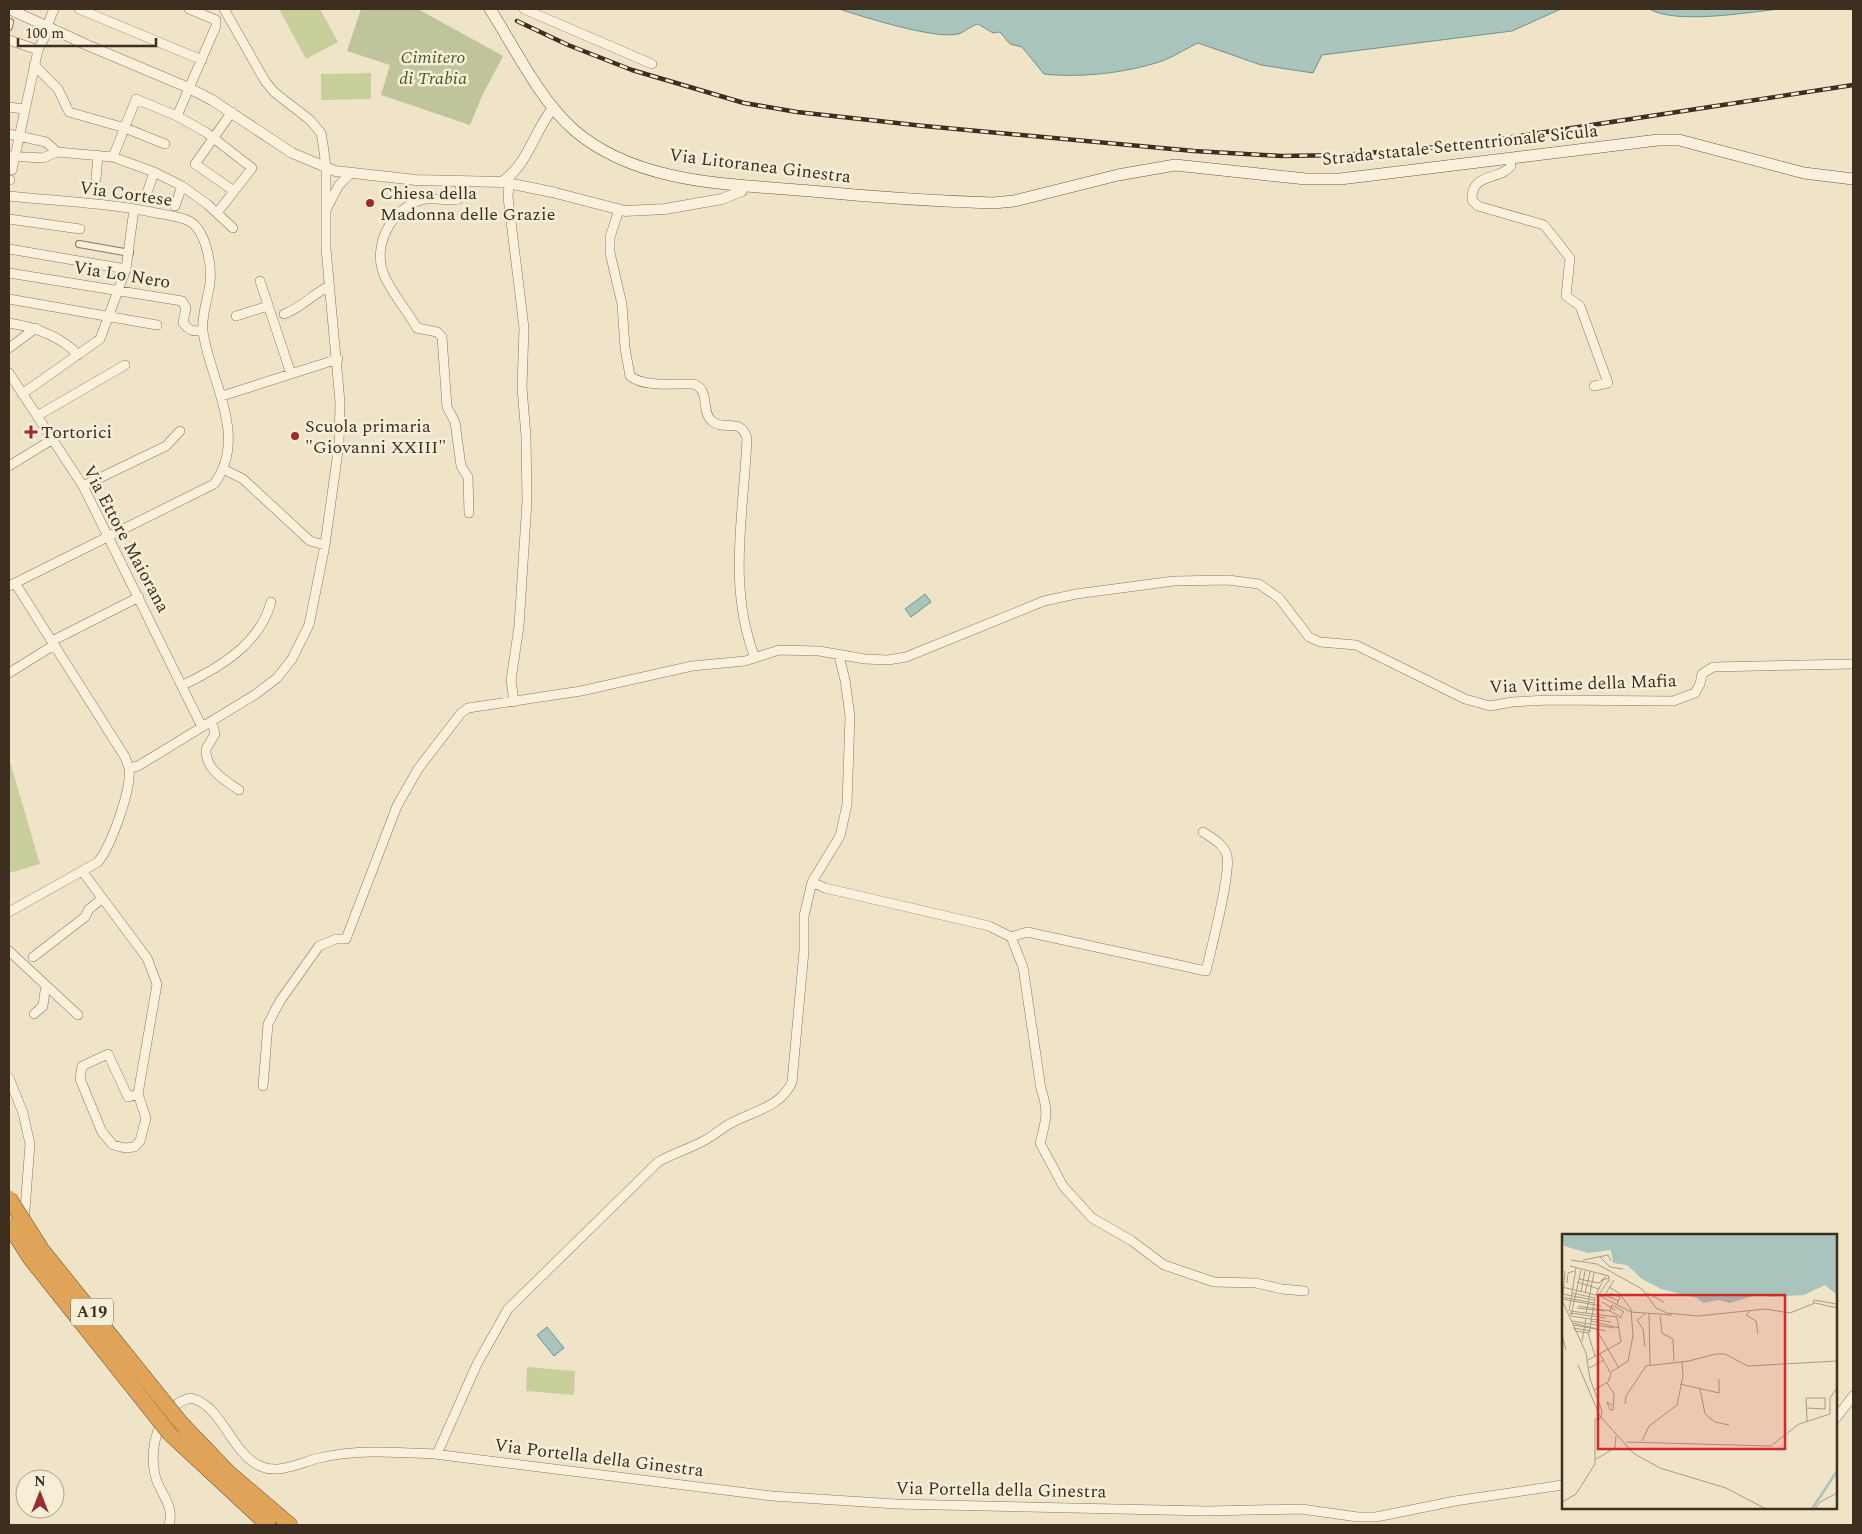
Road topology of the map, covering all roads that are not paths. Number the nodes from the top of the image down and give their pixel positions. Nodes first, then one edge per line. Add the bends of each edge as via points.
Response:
1 (9, 9) edge
2 (54, 9) edge
3 (79, 9) edge
4 (188, 9) edge
5 (224, 9) edge
6 (490, 9) edge
7 (524, 9) edge
8 (100, 13) edge
9 (48, 26) junction
10 (9, 40) edge
11 (38, 50) junction
12 (202, 60) junction
13 (652, 64) dead end
14 (34, 65) junction
15 (189, 88) junction
16 (9, 107) edge
17 (552, 108) junction
18 (23, 109) junction
19 (232, 112) junction
20 (177, 116) junction
21 (125, 128) junction
22 (13, 134) edge
23 (213, 138) junction
24 (165, 144) dead end
25 (57, 152) junction
26 (98, 155) junction
27 (11, 157) edge
28 (113, 157) junction
29 (1510, 158) junction
30 (326, 168) junction
31 (12, 170) dead end
32 (154, 172) junction
33 (351, 173) junction
34 (96, 178) dead end
35 (1853, 179) edge
36 (462, 182) junction
37 (505, 183) junction
38 (743, 185) junction
39 (182, 186) junction
40 (234, 191) junction
41 (9, 196) edge
42 (145, 199) dead end
43 (920, 199) joint
44 (175, 206) dead end
45 (134, 209) junction
46 (619, 210) junction
47 (217, 213) junction
48 (324, 213) junction
49 (9, 219) edge
50 (80, 228) dead end
51 (234, 228) dead end
52 (79, 244) dead end
53 (9, 249) edge
54 (130, 253) junction
55 (126, 269) junction
56 (9, 273) edge
57 (260, 281) dead end
58 (329, 286) junction
59 (118, 291) junction
60 (9, 299) edge
61 (268, 306) junction
62 (284, 314) dead end
63 (108, 316) junction
64 (236, 316) dead end
65 (9, 323) edge
66 (157, 325) dead end
67 (36, 328) junction
68 (203, 330) junction
69 (9, 348) edge
70 (78, 355) junction
71 (338, 359) junction
72 (125, 365) dead end
73 (9, 373) edge
74 (291, 374) junction
75 (1594, 386) dead end
76 (22, 394) junction
77 (222, 396) junction
78 (37, 416) junction
79 (180, 431) dead end
80 (53, 439) junction
81 (9, 466) edge
82 (223, 469) junction
83 (83, 486) junction
84 (469, 513) dead end
85 (110, 536) junction
86 (325, 545) junction
87 (12, 584) edge
88 (139, 597) junction
89 (271, 602) dead end
90 (53, 643) junction
91 (838, 656) junction
92 (755, 658) junction
93 (1853, 664) edge
94 (9, 672) edge
95 (182, 685) junction
96 (514, 702) junction
97 (212, 721) junction
98 (202, 727) junction
99 (129, 768) junction
100 (239, 790) dead end
101 (1203, 832) dead end
102 (82, 871) junction
103 (812, 882) junction
104 (102, 899) junction
105 (9, 912) edge
106 (1011, 938) junction
107 (9, 951) edge
108 (33, 957) dead end
109 (48, 988) junction
110 (34, 1014) dead end
111 (78, 1016) dead end
112 (9, 1078) edge
113 (263, 1086) dead end
114 (138, 1094) junction
115 (9, 1198) edge
116 (9, 1225) edge
117 (9, 1234) edge
118 (1304, 1291) dead end
119 (1853, 1396) edge
120 (1837, 1417) edge
121 (437, 1454) junction
122 (1562, 1485) edge
123 (169, 1525) edge
124 (268, 1525) edge
125 (290, 1525) edge

1 - 9 street
2 - 9 street
3 - 8 street
4 - 12 street via 216,20
5 - 30 street via 265,81 321,133
6 - 17 main road, Via Litoranea Ginestra
7 - 13 street
8 - 12 street
9 - 11 street
9 - 15 street
10 - 11 street
11 - 14 street
12 - 15 street
14 - 18 street
14 - 21 street via 58,89 69,112
15 - 19 street
15 - 20 street
16 - 18 street
17 - 37 street via 527,156
17 - 38 main road, Via Litoranea Ginestra via 586,139 646,169 687,179
18 - 22 street
19 - 23 street
19 - 30 street via 292,153
20 - 21 street via 136,99
20 - 23 street
21 - 24 street
21 - 28 street
22 - 25 street via 46,142
22 - 27 street
23 - 40 street via 252,168
23 - 40 street via 195,164
25 - 26 street
25 - 27 street via 43,158
26 - 28 street
26 - 34 street
27 - 31 street
28 - 32 street
29 - 35 main road, Strada statale Settentrionale Sicula via 1679,140 1804,173
29 - 43 main road, Strada statale Settentrionale Sicula via 1340,179 1306,179 1175,165 1118,175 1014,201
29 - 75 street via 1511,166 1506,172 1486,177 1476,185 1472,200 1478,206 1544,225 1570,258 1566,296 1580,306 1608,383
30 - 33 street
30 - 48 street
32 - 39 street
32 - 42 street
33 - 36 street
33 - 48 street via 339,185
36 - 37 street
36 - 84 street via 459,199 423,199 403,210 390,223 381,248 384,276 417,328 437,332 442,337 446,407 455,422 461,466 468,477
37 - 46 street
37 - 96 street via 524,328 522,386 526,437 527,501 519,626 511,680
38 - 43 main road, Via Litoranea Ginestra
38 - 46 street via 742,192 722,199 665,208
39 - 44 street
39 - 47 street
40 - 47 street
41 - 45 street, Via Cortese
45 - 54 street
45 - 68 street, Via Cortese via 189,221 200,234 210,268
46 - 92 street via 610,237 610,253 622,304 630,376 645,382 700,386 712,421 721,425 737,425 747,438 738,554 740,601
47 - 51 street
48 - 58 street
49 - 50 street
52 - 54 street
53 - 55 street
54 - 55 street
55 - 59 street
56 - 59 street, Via Lo Nero
57 - 61 street
58 - 62 street via 298,309
58 - 71 street
59 - 63 street
59 - 68 street, Via Lo Nero via 182,301 186,308 183,322 188,330
60 - 63 street
61 - 64 street
61 - 74 street
63 - 66 street
63 - 70 street via 100,339
65 - 67 street
67 - 69 street
67 - 70 street via 71,347
68 - 77 street, Via Cortese
70 - 76 street
71 - 74 street
71 - 86 street via 339,444
72 - 78 street
73 - 76 street, Via Ettore Maiorana
74 - 77 street
76 - 78 street, Via Ettore Maiorana
77 - 82 street, Via Cortese via 228,433
78 - 80 street, Via Ettore Maiorana
79 - 83 street via 166,446
80 - 81 street
80 - 83 street, Via Ettore Maiorana
82 - 85 street via 214,484
82 - 86 street via 243,479 310,541
83 - 85 street, Via Ettore Maiorana
85 - 87 street
85 - 88 street, Via Ettore Maiorana
86 - 97 street via 309,625 292,659 277,678
87 - 90 street
88 - 90 street
88 - 95 street, Via Ettore Maiorana
89 - 95 street via 264,621 240,652 207,674
90 - 94 street
90 - 99 street
91 - 92 street, Via Vittime della Mafia via 819,651 780,650
91 - 93 street, Via Vittime della Mafia via 888,660 906,657 1014,612 1076,594 1174,581 1228,580 1252,582 1266,588 1279,598 1309,637 1320,642 1356,645 1465,698 1490,706 1543,700 1673,701 1695,693 1702,674 1713,667
91 - 103 street via 850,716 847,805 840,836
92 - 96 street, Via Vittime della Mafia via 692,666
95 - 98 street, Via Ettore Maiorana
96 - 113 street, Via Vittime della Mafia via 468,708 418,769 397,806 346,939 319,946 280,1001 268,1024
97 - 98 street
97 - 100 street via 215,734 206,748 209,764 219,776
98 - 99 street via 138,766
99 - 102 street via 114,836 98,862
101 - 106 street via 1218,842 1227,856 1227,874 1206,971 1028,932
102 - 104 street
102 - 105 street
103 - 106 street via 825,888 989,926
103 - 121 street via 804,916 804,952 792,1082 788,1092 780,1100 726,1125 706,1140 658,1162 508,1309 477,1364
104 - 108 street via 89,909 85,917
104 - 114 street via 147,958 157,984
106 - 118 street via 1022,967 1040,1089 1047,1106 1040,1143 1063,1186 1092,1218 1132,1241 1164,1265 1214,1282 1256,1283
107 - 109 street
109 - 110 street via 43,1006
109 - 111 street
112 - 117 street via 23,1113 30,1144 26,1216 21,1227
114 - 114 street via 146,1118 140,1141 134,1147 112,1145 102,1132 80,1080 82,1066 108,1054 128,1097
115 - 125 highway, A19, bridge via 42,1250 182,1423 228,1472
116 - 124 highway, A19, bridge via 30,1258 170,1434
119 - 120 street
121 - 122 street, Via Portella della Ginestra via 772,1496 896,1504 1301,1509 1358,1517 1376,1517
121 - 123 street, Via Portella della Ginestra via 342,1454 270,1469 253,1461 234,1442 206,1404 191,1398 184,1399 162,1419 156,1437 154,1472 171,1513

